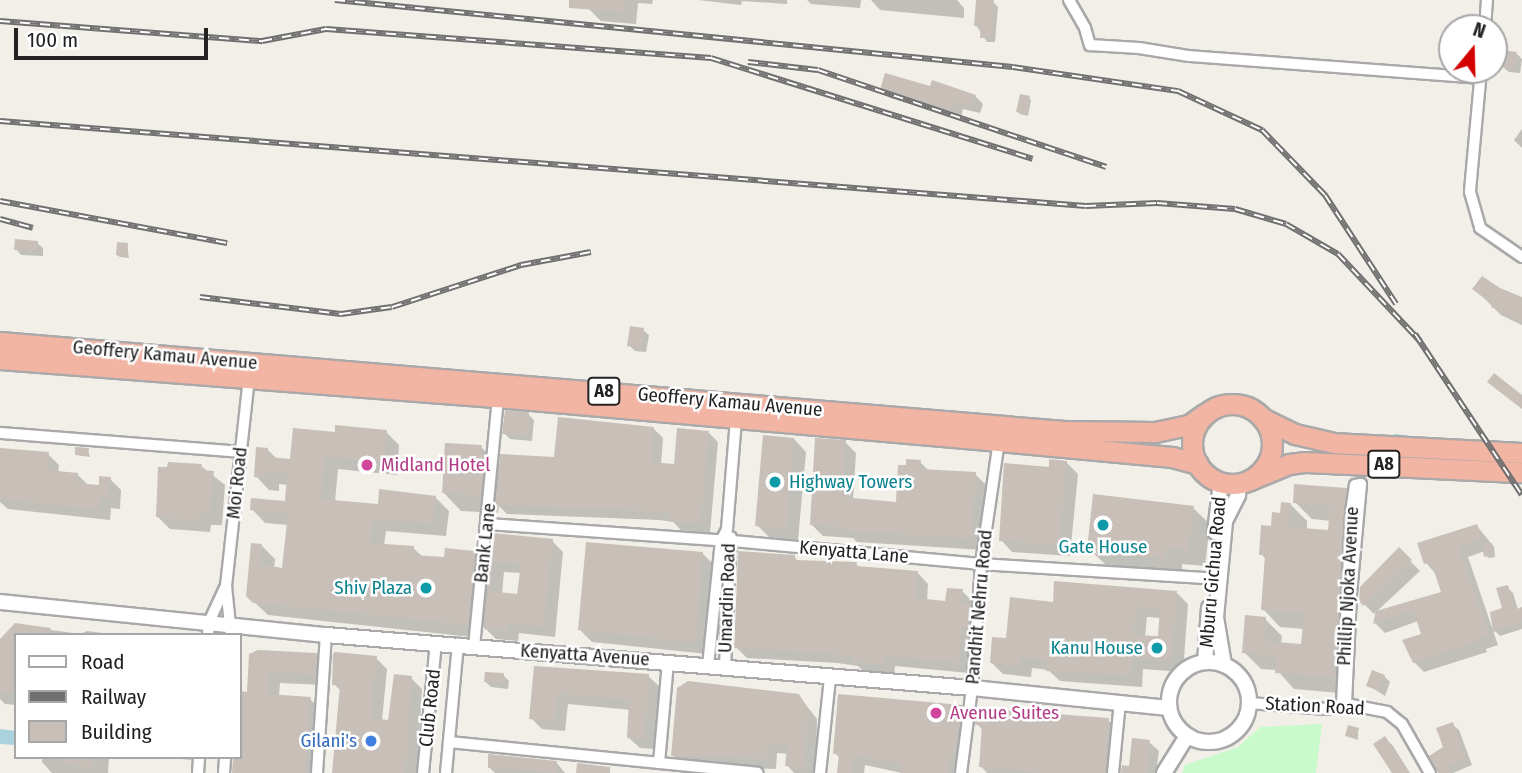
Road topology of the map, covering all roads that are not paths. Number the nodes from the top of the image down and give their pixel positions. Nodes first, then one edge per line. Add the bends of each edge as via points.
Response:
1 (1069, 0) edge
2 (1438, 71) edge
3 (1479, 84) edge
4 (1522, 257) edge
5 (0, 342) edge
6 (0, 359) edge
7 (249, 379) junction
8 (498, 397) junction
9 (1205, 414) junction
10 (1262, 418) junction
11 (736, 419) junction
12 (0, 433) edge
13 (999, 441) junction
14 (240, 452) junction
15 (1522, 453) edge
16 (1198, 464) junction
17 (1522, 472) edge
18 (1236, 482) junction
19 (488, 524) junction
20 (727, 541) junction
21 (981, 564) junction
22 (1215, 579) junction
23 (226, 586) junction
24 (0, 603) edge
25 (208, 628) edge
26 (232, 630) edge
27 (326, 635) junction
28 (436, 643) junction
29 (458, 644) junction
30 (474, 647) junction
31 (668, 662) junction
32 (1205, 662) junction
33 (1224, 665) junction
34 (708, 666) junction
35 (725, 667) junction
36 (831, 678) junction
37 (433, 679) junction
38 (455, 680) junction
39 (972, 688) junction
40 (1120, 702) junction
41 (1250, 703) junction
42 (1344, 704) junction
43 (1169, 708) junction
44 (1187, 736) junction
45 (449, 742) junction
46 (659, 763) junction
47 (423, 771) edge
48 (446, 771) edge
49 (317, 773) edge
50 (757, 773) edge
51 (820, 773) edge
52 (961, 773) edge
53 (1113, 773) edge
54 (1164, 773) edge
55 (1430, 773) edge

1 - 2 street via 1090,46
3 - 4 street via 1470,192 1480,228
5 - 9 highway, Geoffery Kamau Avenue / A8 via 1064,431 1155,432 1189,425
6 - 7 highway, Geoffery Kamau Avenue / A8
7 - 8 highway, Geoffery Kamau Avenue / A8
7 - 14 street, Moi Road
8 - 11 highway, Geoffery Kamau Avenue / A8
8 - 19 street, Bank Lane
9 - 10 highway, A8 via 1228,404 1252,409
9 - 16 highway via 1192,438
10 - 15 highway, A8 via 1295,434 1333,443
10 - 18 highway via 1271,437 1269,459 1261,471
11 - 13 highway, Geoffery Kamau Avenue / A8
11 - 20 street, Umardin Road
12 - 14 street
13 - 16 highway, Geoffery Kamau Avenue / A8 via 1172,457
13 - 21 street, Pandhit Nehru Road
14 - 23 street, Moi Road
16 - 18 highway, A8 via 1208,475
17 - 18 highway, A8 via 1306,462
18 - 22 street, Mburu Gichua Road via 1238,495 1225,521
19 - 20 street, Kenyatta Lane
19 - 30 street, Bank Lane
20 - 21 street, Kenyatta Lane
20 - 34 street, Umardin Road
20 - 35 street, Umardin Road
21 - 22 street, Kenyatta Lane
21 - 39 street, Pandhit Nehru Road
22 - 32 street, Mburu Gichua Road
22 - 33 street, Mburu Gichua Road
23 - 25 street, Moi Road
23 - 26 street, Moi Road
24 - 25 street, Kenyatta Avenue
25 - 26 street, Kenyatta Avenue
26 - 27 street, Kenyatta Avenue
27 - 28 street, Kenyatta Avenue
27 - 49 street
28 - 29 street, Kenyatta Avenue
28 - 37 street, Club Road
29 - 30 street, Kenyatta Avenue
29 - 38 street, Club Road
30 - 31 street, Kenyatta Avenue
31 - 34 street, Kenyatta Avenue
31 - 46 street
32 - 33 street, Mburu Gichua Road
32 - 43 street, Mburu Gichua Road via 1181,673 1169,696
33 - 41 street, Mburu Gichua Road via 1240,677
34 - 35 street, Kenyatta Avenue
35 - 36 street, Kenyatta Avenue
36 - 39 street, Kenyatta Avenue
36 - 51 street
37 - 38 street
37 - 47 street, Club Road
38 - 45 street, Club Road
39 - 40 street, Kenyatta Avenue
39 - 52 street, Pandhit Nehru Road
40 - 43 street, Kenyatta Avenue
40 - 53 street
41 - 42 street, Station Road via 1326,709
41 - 44 street via 1244,723 1221,741 1206,743
42 - 42 street, Phillip Njoka Avenue via 1351,594 1361,484 1355,485 1351,513
42 - 55 street, Station Road via 1387,712 1402,724
43 - 44 street via 1173,721
44 - 54 street
45 - 46 street
45 - 48 street, Club Road
46 - 50 street
47 - 48 street

